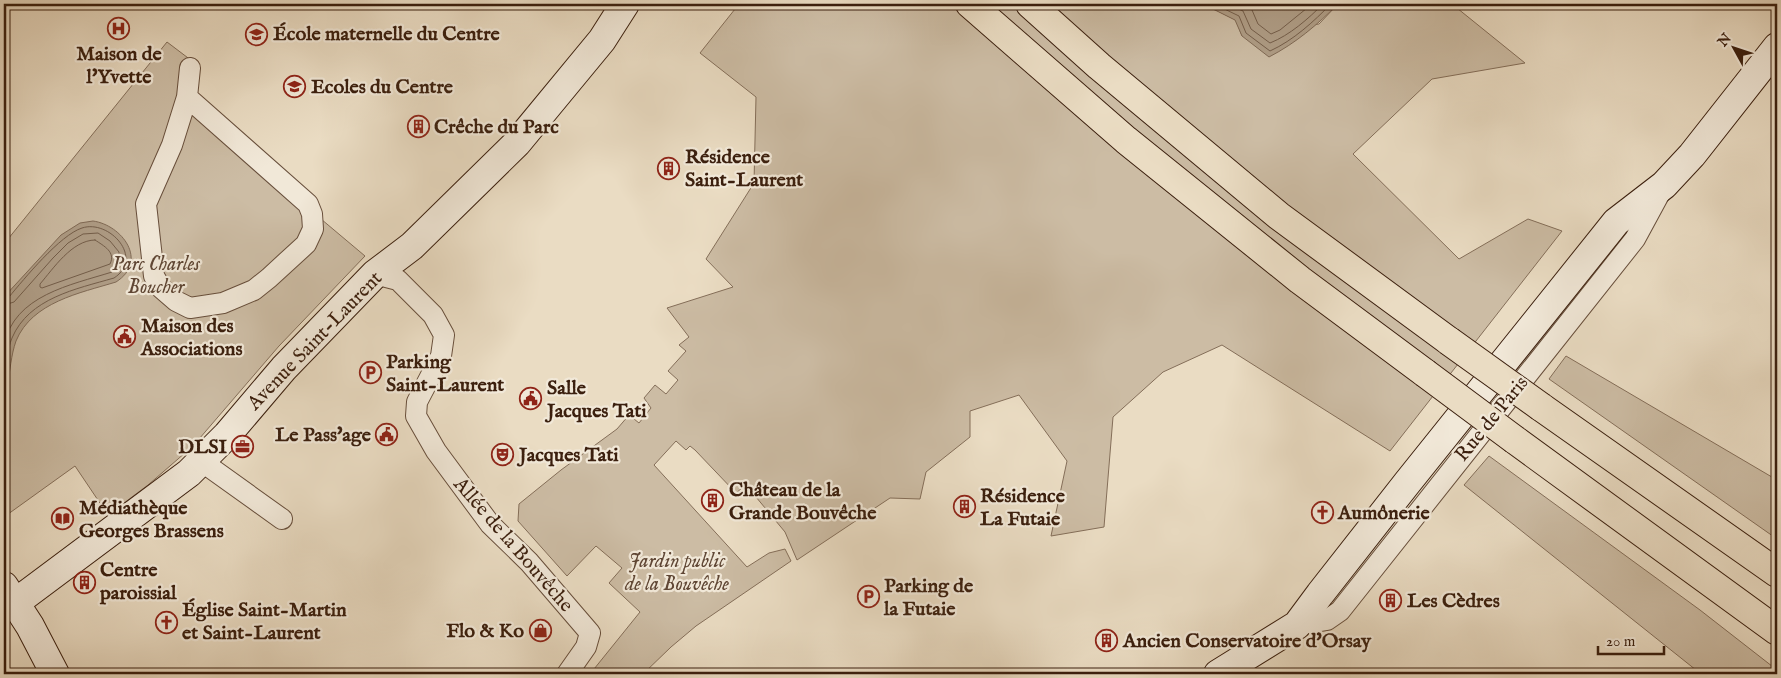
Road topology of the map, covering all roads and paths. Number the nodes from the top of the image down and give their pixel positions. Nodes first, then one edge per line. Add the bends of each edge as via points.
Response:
1 (625, 4) edge
2 (970, 4) edge
3 (1030, 4) edge
4 (1777, 47) edge
5 (190, 68) dead end
6 (187, 97) junction
7 (375, 274) junction
8 (201, 461) junction
9 (282, 519) dead end
10 (1777, 573) edge
11 (9, 594) edge
12 (1777, 631) edge
13 (55, 674) edge
14 (566, 674) edge
15 (1218, 674) edge

1 - 7 main road, Avenue Saint-Laurent via 602,40 518,143 412,246
2 - 12 highway, bridge via 1126,140 1300,280
3 - 10 highway, bridge via 1278,216 1540,407
4 - 15 main road, Rue de Paris via 1692,155 1664,185 1616,222 1297,625
5 - 6 street
6 - 6 street via 308,204 313,229 306,244 254,290 223,303 190,308 161,288 154,276 146,204 172,145
7 - 8 main road, Avenue Saint-Laurent via 284,368
7 - 14 street, Allée de la Bouvêche via 398,280 433,314 444,336 441,356 417,402 416,416 436,451 490,524 529,562 590,633 586,647
8 - 9 street
8 - 11 main road, Avenue Saint-Laurent
11 - 13 main road

